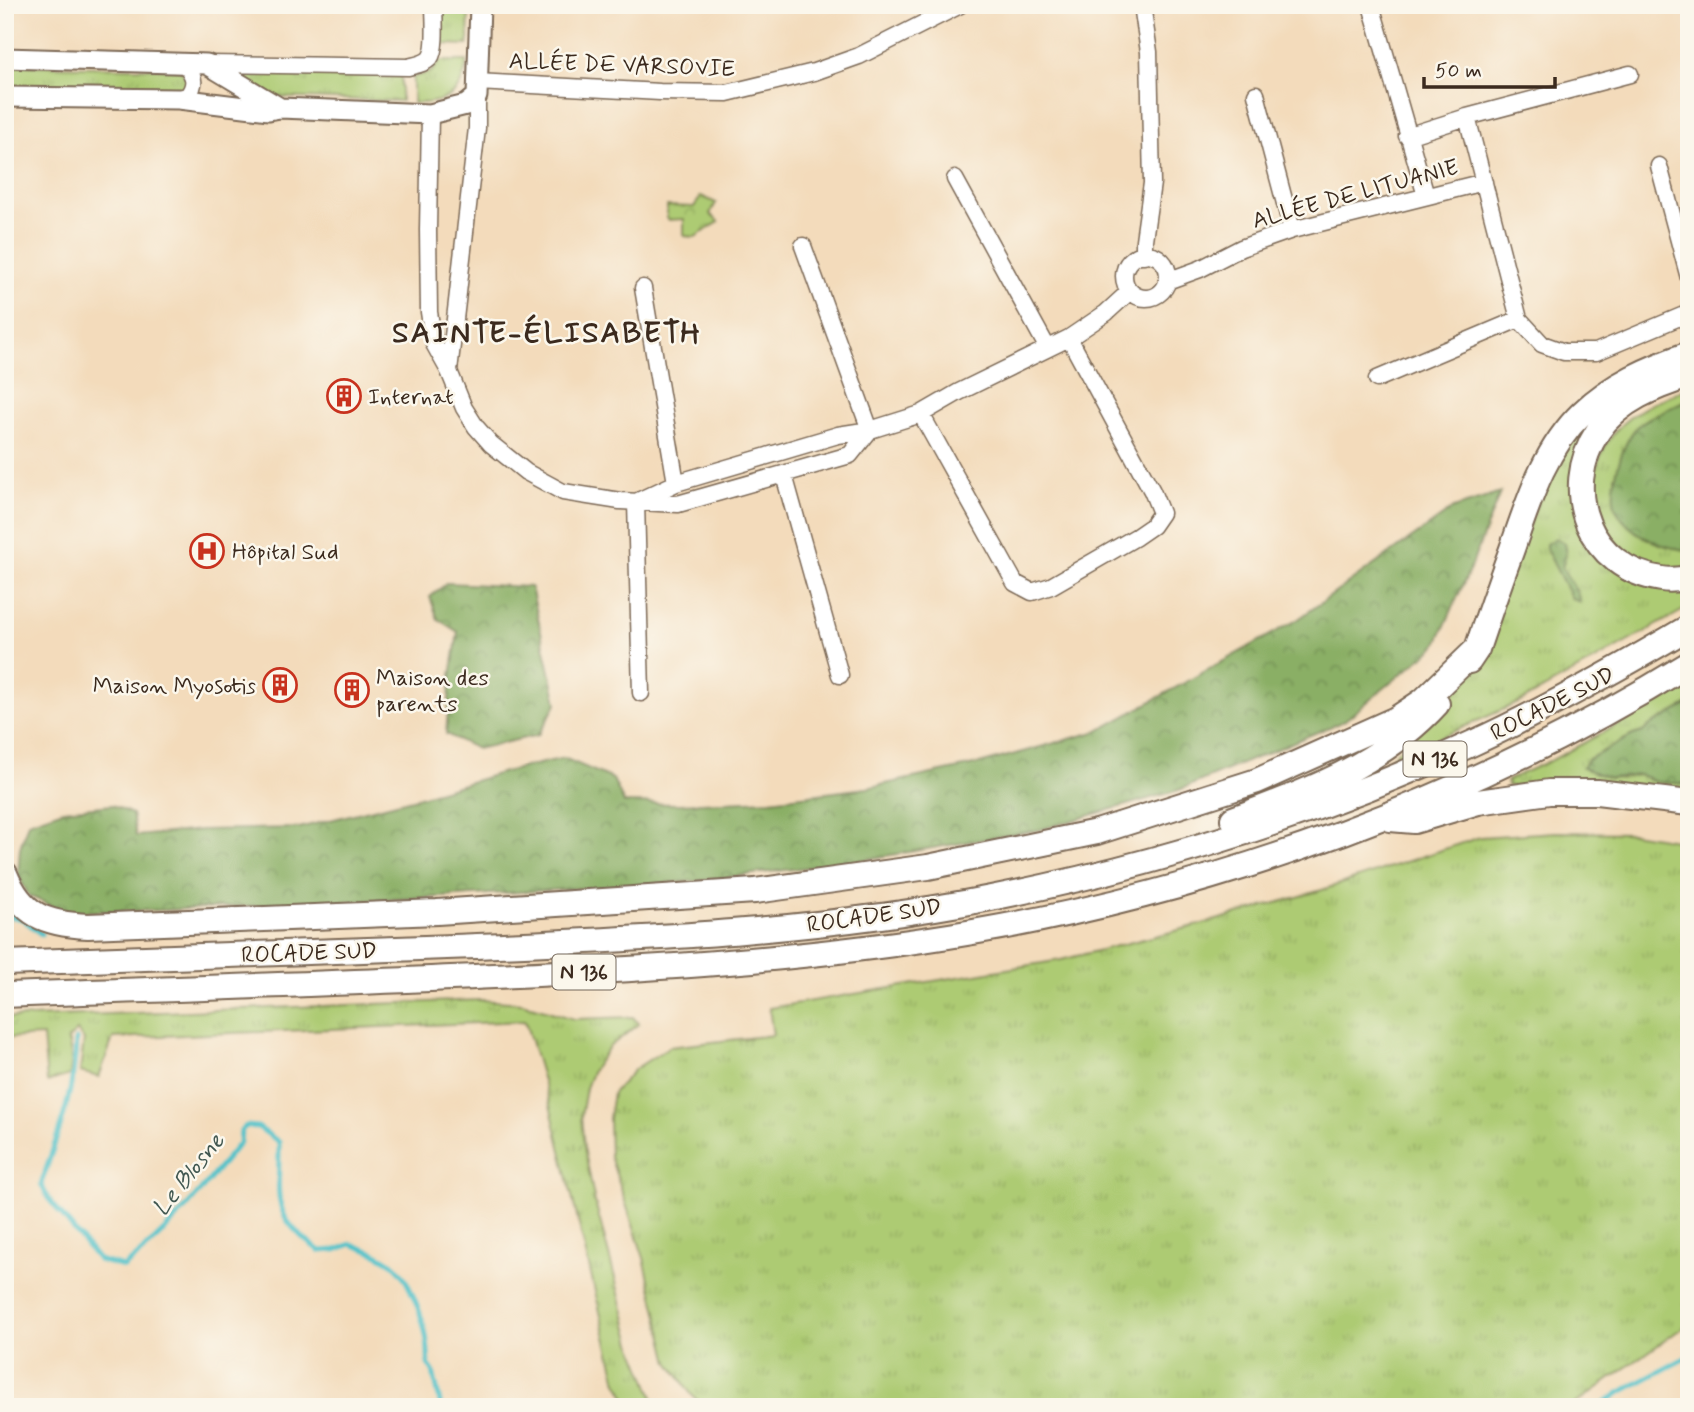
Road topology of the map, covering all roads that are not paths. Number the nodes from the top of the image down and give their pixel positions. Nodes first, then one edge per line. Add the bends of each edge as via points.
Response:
1 (434, 5) edge
2 (480, 5) edge
3 (960, 5) edge
4 (1142, 5) edge
5 (1371, 5) edge
6 (5, 58) edge
7 (184, 64) junction
8 (207, 64) junction
9 (1630, 74) dead end
10 (477, 89) junction
11 (1256, 94) dead end
12 (5, 97) edge
13 (179, 99) junction
14 (280, 108) junction
15 (430, 114) junction
16 (1466, 117) junction
17 (1407, 136) junction
18 (1658, 166) dead end
19 (956, 179) dead end
20 (1484, 182) junction
21 (1426, 196) junction
22 (1292, 230) junction
23 (803, 246) dead end
24 (1144, 254) junction
25 (1689, 278) edge
26 (1167, 281) junction
27 (643, 288) dead end
28 (1130, 292) junction
29 (1689, 313) edge
30 (1519, 319) junction
31 (1069, 338) junction
32 (1047, 347) junction
33 (1689, 354) edge
34 (449, 371) junction
35 (1689, 376) edge
36 (1377, 379) dead end
37 (921, 414) junction
38 (870, 430) junction
39 (784, 475) junction
40 (676, 483) junction
41 (636, 502) junction
42 (1689, 578) edge
43 (1689, 627) edge
44 (1476, 649) junction
45 (1689, 664) edge
46 (840, 676) dead end
47 (641, 693) dead end
48 (1689, 803) edge
49 (1379, 818) junction
50 (1166, 856) junction
51 (5, 874) edge
52 (5, 962) edge
53 (5, 995) edge

1 - 8 street via 434,50 426,61 408,67
2 - 10 street
3 - 10 street, ALLÉE DE VARSOVIE via 859,56 727,93
4 - 24 street via 1149,52 1152,183
5 - 17 street
6 - 7 street
7 - 8 street
7 - 13 street via 194,83 188,95
8 - 14 street
9 - 16 street
10 - 15 street via 466,105
10 - 34 street via 477,128
11 - 22 street
12 - 13 street
13 - 14 street via 246,109
14 - 15 street
15 - 34 street via 429,312 434,344
16 - 17 street
16 - 20 street
17 - 21 street
18 - 25 street
19 - 32 street
20 - 21 street, ALLÉE DE LITUANIE
20 - 30 street, ALLÉE DE LITUANIE
21 - 22 street, ALLÉE DE LITUANIE
22 - 26 street, ALLÉE DE LITUANIE
23 - 38 street
24 - 26 street via 1162,262
24 - 28 street via 1125,270
26 - 28 street via 1154,296
27 - 40 street
28 - 31 street
29 - 30 street, ALLÉE DE LITUANIE via 1596,352 1564,352 1542,344
30 - 36 street
31 - 32 street
31 - 37 street via 1161,513 1136,537 1051,586 1032,592 1015,583
32 - 37 street
33 - 44 highway via 1645,370 1610,391 1561,437 1530,496
34 - 41 street via 476,427 526,472 562,492
35 - 42 highway via 1645,393 1614,413 1589,450 1581,486 1588,525 1614,560 1662,580
37 - 38 street
38 - 39 street via 850,455
38 - 40 street via 838,435
39 - 41 street via 678,504
39 - 46 street
40 - 41 street
41 - 47 street
43 - 50 highway, ROCADE SUD / N 136 via 1473,743 1315,808
44 - 50 highway via 1446,695 1396,743 1308,790 1192,834
44 - 51 highway via 1423,701 1396,719 1257,781 1097,832 928,867 755,891 436,912 88,926 52,922 31,912 19,901
45 - 49 highway, ROCADE SUD / N 136 via 1558,737
48 - 49 highway via 1597,792 1549,792 1478,802 1414,821
49 - 53 highway, ROCADE SUD / N 136 via 1267,859 1091,908 975,932 843,951 614,971
50 - 52 highway, ROCADE SUD / N 136 via 989,898 761,930 585,942

